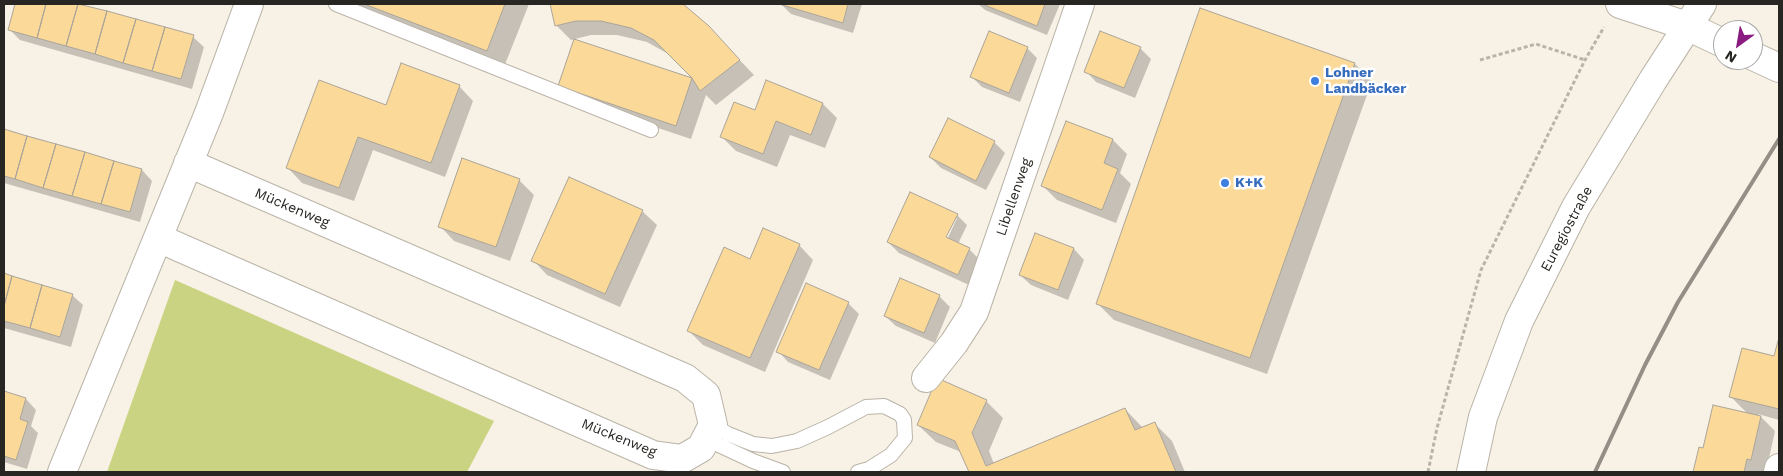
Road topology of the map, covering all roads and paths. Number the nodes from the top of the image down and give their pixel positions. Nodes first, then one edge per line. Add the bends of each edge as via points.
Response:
1 (249, 4) edge
2 (336, 4) edge
3 (1080, 4) edge
4 (1702, 4) edge
5 (1614, 12) edge
6 (1687, 26) junction
7 (1713, 38) edge
8 (1480, 60) dead end
9 (1585, 60) junction
10 (1763, 61) edge
11 (1779, 68) edge
12 (651, 130) dead end
13 (188, 163) junction
14 (158, 238) junction
15 (926, 378) dead end
16 (709, 432) junction
17 (1779, 468) edge
18 (62, 472) edge
19 (783, 472) edge
20 (858, 472) edge
21 (1428, 472) edge
22 (1471, 472) edge
23 (1778, 472) edge

1 - 13 street
2 - 12 lane
3 - 15 street, Libellenweg via 974,312
4 - 6 street, Euregiostraße
5 - 6 street
5 - 9 path
6 - 7 street
6 - 22 street, Euregiostraße via 1576,207 1519,321 1483,417
8 - 9 path via 1536,44
9 - 21 path via 1481,270
10 - 11 street
13 - 14 street
13 - 16 street, Mückenweg via 685,378 706,395
14 - 16 street, Mückenweg via 653,454 682,459 702,448
14 - 18 street
16 - 19 lane via 753,462
16 - 20 lane via 772,446 797,441 866,407 884,406 900,414 904,420 905,438 891,455
17 - 23 street

